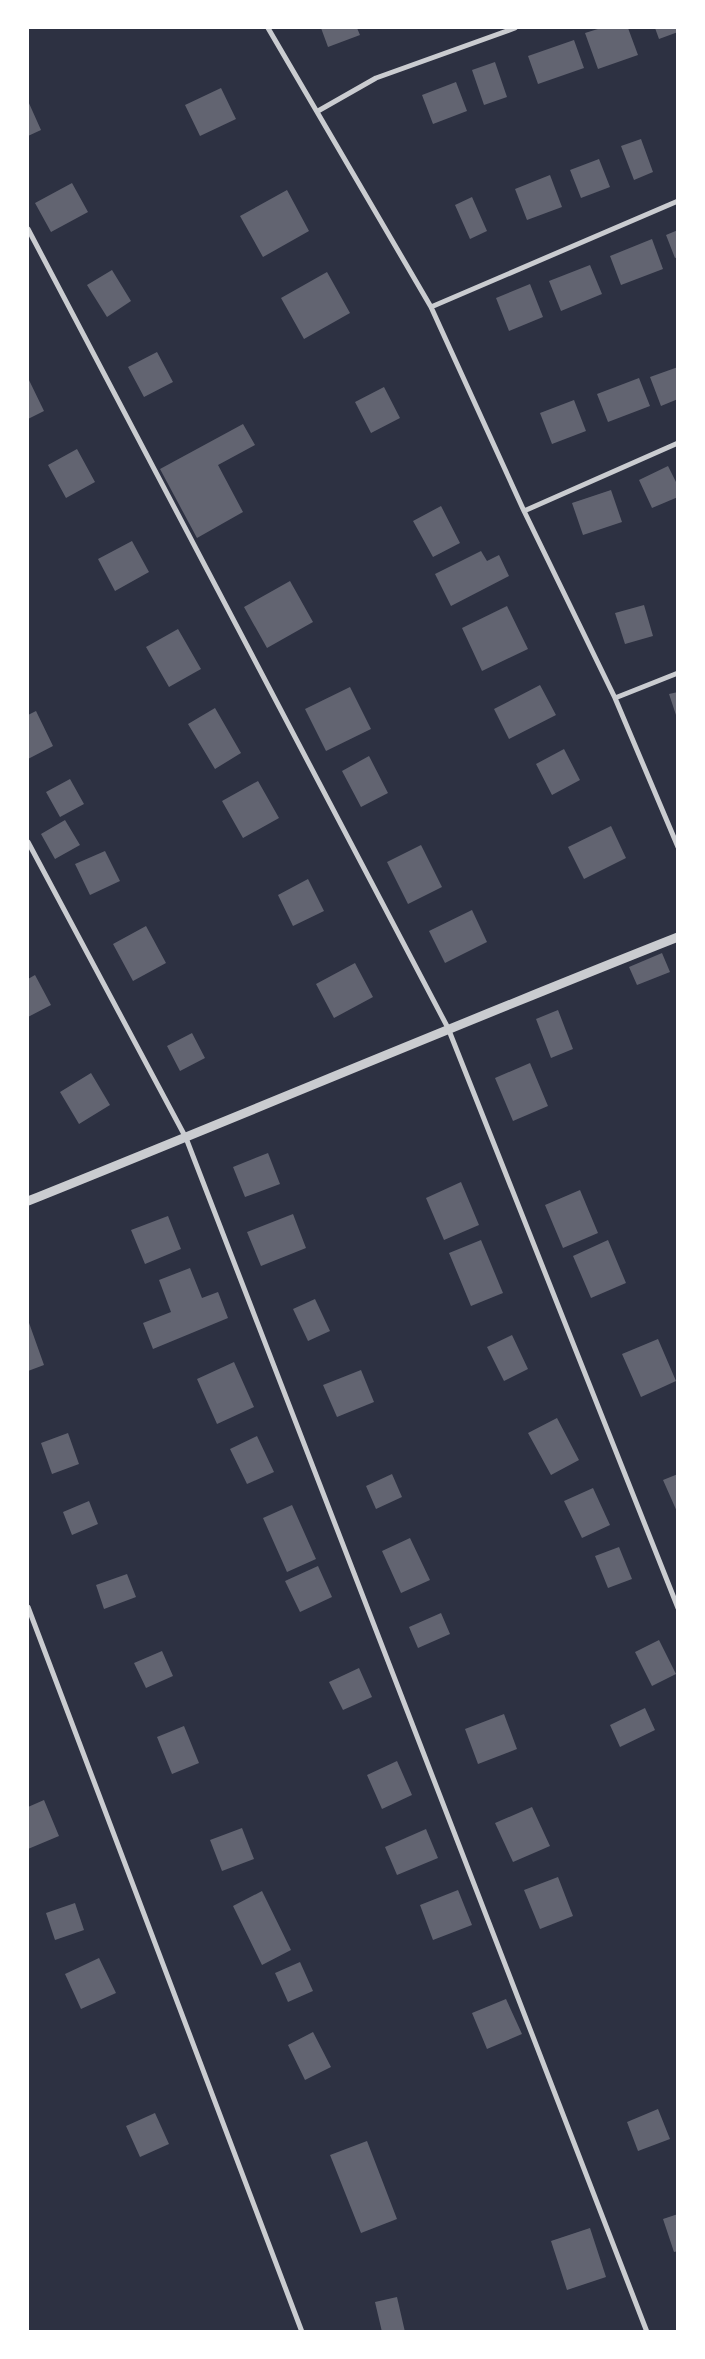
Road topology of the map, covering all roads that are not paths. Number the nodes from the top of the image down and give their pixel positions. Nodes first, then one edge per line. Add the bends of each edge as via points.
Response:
1 (268, 28) edge
2 (515, 28) edge
3 (318, 111) junction
4 (678, 201) edge
5 (28, 229) edge
6 (431, 307) junction
7 (678, 443) edge
8 (524, 511) junction
9 (678, 673) edge
10 (615, 698) junction
11 (28, 842) edge
12 (678, 847) edge
13 (678, 937) edge
14 (448, 1028) junction
15 (186, 1138) junction
16 (28, 1201) edge
17 (28, 1607) edge
18 (678, 1608) edge
19 (302, 2332) edge
20 (647, 2332) edge

1 - 3 street
2 - 3 street via 376,78
3 - 6 street
4 - 6 street
5 - 14 street
6 - 8 street
7 - 8 street
8 - 10 street
9 - 10 street
10 - 12 street
11 - 15 street
13 - 14 street
14 - 15 street
14 - 18 street
15 - 16 street
15 - 20 street
17 - 19 street

